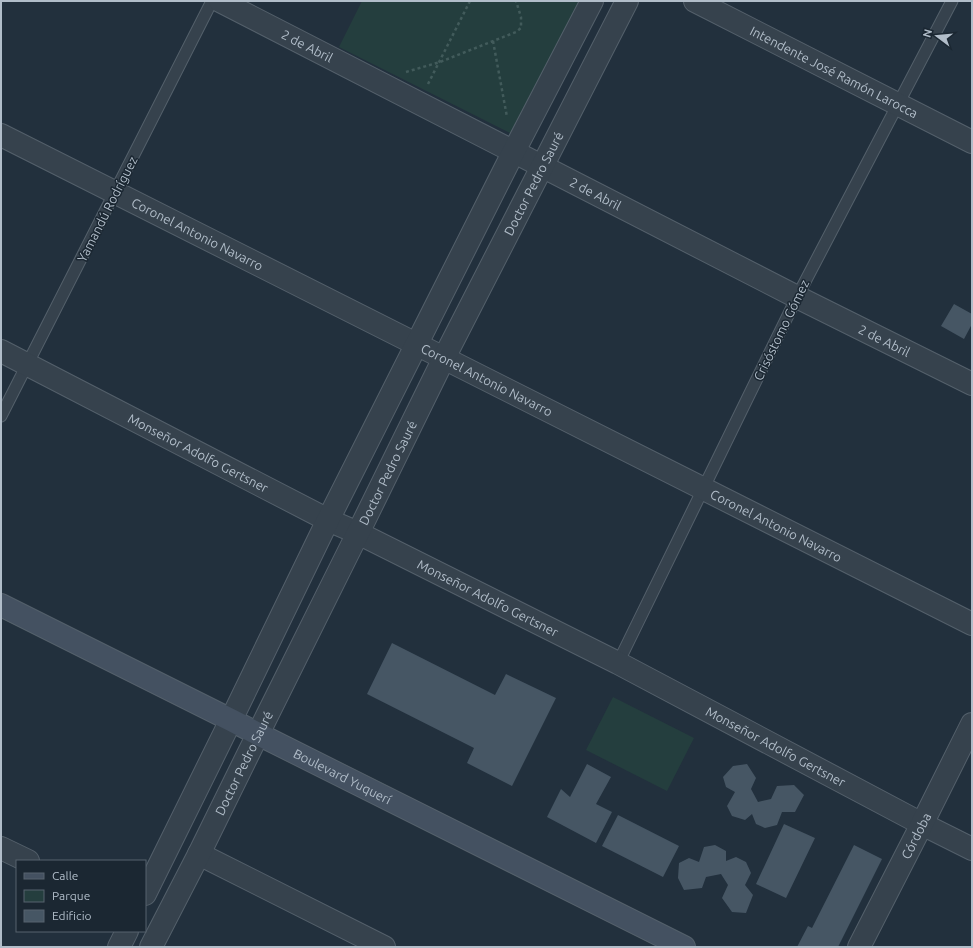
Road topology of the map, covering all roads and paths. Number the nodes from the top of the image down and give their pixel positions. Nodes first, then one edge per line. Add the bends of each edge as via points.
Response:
1 (212, 1) edge
2 (220, 1) edge
3 (470, 1) edge
4 (516, 1) edge
5 (592, 1) edge
6 (627, 1) edge
7 (695, 1) edge
8 (952, 1) edge
9 (492, 41) junction
10 (440, 62) junction
11 (376, 81) junction
12 (419, 103) junction
13 (898, 104) junction
14 (1, 135) edge
15 (972, 142) edge
16 (514, 151) junction
17 (543, 166) junction
18 (115, 192) junction
19 (796, 297) junction
20 (417, 344) junction
21 (1, 351) edge
22 (444, 358) junction
23 (28, 364) junction
24 (970, 380) edge
25 (1, 416) edge
26 (704, 488) junction
27 (328, 520) junction
28 (358, 533) junction
29 (1, 605) edge
30 (972, 624) edge
31 (618, 663) junction
32 (231, 720) junction
33 (972, 724) edge
34 (258, 734) junction
35 (922, 824) junction
36 (1, 848) edge
37 (972, 849) edge
38 (199, 854) junction
39 (26, 860) edge
40 (146, 892) edge
41 (152, 931) edge
42 (126, 932) edge
43 (119, 947) edge
44 (384, 947) edge
45 (684, 947) edge
46 (859, 947) edge

1 - 18 lane, Yamandú Rodríguez
2 - 11 street, 2 de Abril
3 - 10 path
4 - 9 path via 521,17 521,28
5 - 16 street
6 - 17 street, Doctor Pedro Sauré
7 - 13 street, Intendente José Ramón Larocca
8 - 13 lane, Crisóstomo Gómez
9 - 10 path
9 - 16 path
10 - 11 path
10 - 12 path
11 - 12 street, 2 de Abril
12 - 16 street, 2 de Abril
13 - 15 street, Intendente José Ramón Larocca
13 - 19 lane, Crisóstomo Gómez
14 - 18 street, Coronel Antonio Navarro
16 - 17 street, 2 de Abril
16 - 20 street
17 - 19 street, 2 de Abril
17 - 22 street, Doctor Pedro Sauré
18 - 20 street, Coronel Antonio Navarro
18 - 23 lane, Yamandú Rodríguez
19 - 24 street, 2 de Abril
19 - 26 lane, Crisóstomo Gómez
20 - 22 street, Coronel Antonio Navarro
20 - 27 street
21 - 23 street, Monseñor Adolfo Gertsner
22 - 26 street, Coronel Antonio Navarro
22 - 28 street, Doctor Pedro Sauré
23 - 25 lane, Yamandú Rodríguez
23 - 27 street, Monseñor Adolfo Gertsner
26 - 30 street, Coronel Antonio Navarro
26 - 31 lane, Crisóstomo Gómez
27 - 28 street, Monseñor Adolfo Gertsner
27 - 32 street
28 - 31 street, Monseñor Adolfo Gertsner
28 - 34 street, Doctor Pedro Sauré
29 - 32 street, Boulevard Yuquerí
31 - 35 street, Monseñor Adolfo Gertsner
32 - 34 street, Boulevard Yuquerí
32 - 40 street
33 - 35 street, Córdoba
34 - 38 street, Doctor Pedro Sauré
34 - 45 street, Boulevard Yuquerí
35 - 37 street, Monseñor Adolfo Gertsner
35 - 46 street, Córdoba
36 - 39 street
38 - 41 street, Doctor Pedro Sauré
38 - 44 street
42 - 43 street

